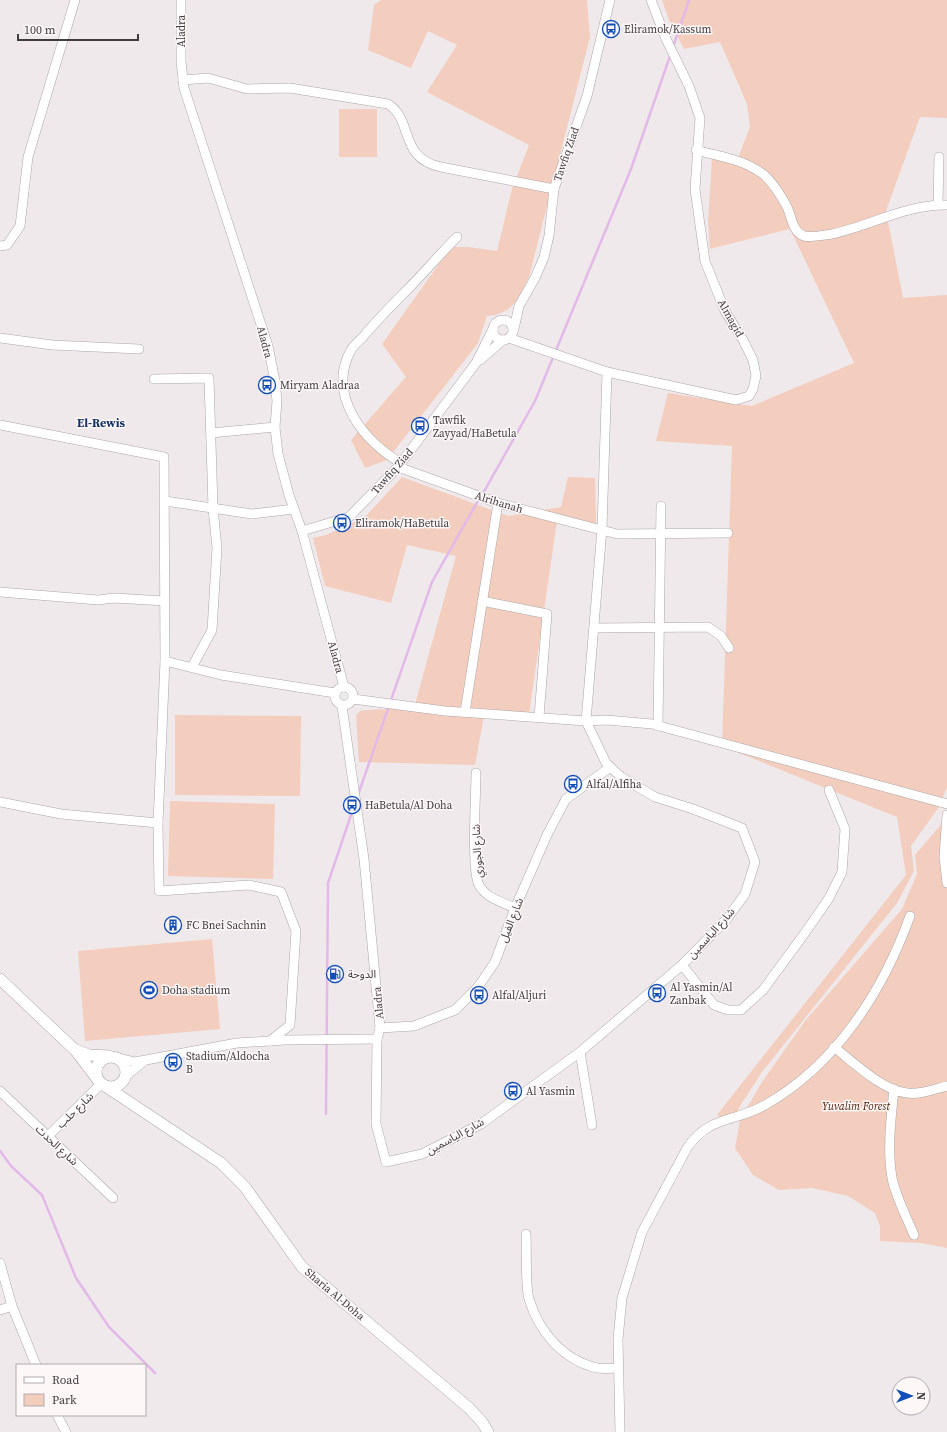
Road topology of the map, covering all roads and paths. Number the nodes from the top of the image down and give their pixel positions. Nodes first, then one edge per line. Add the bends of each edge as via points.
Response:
1 (75, 0) edge
2 (180, 0) edge
3 (610, 0) edge
4 (651, 0) edge
5 (183, 80) junction
6 (696, 150) junction
7 (939, 157) dead end
8 (554, 189) junction
9 (942, 205) edge
10 (457, 237) dead end
11 (0, 246) edge
12 (519, 306) junction
13 (499, 320) junction
14 (493, 329) junction
15 (514, 329) junction
16 (0, 338) edge
17 (506, 339) junction
18 (139, 349) dead end
19 (476, 363) junction
20 (607, 372) junction
21 (154, 379) dead end
22 (0, 425) edge
23 (276, 427) junction
24 (211, 433) junction
25 (399, 465) junction
26 (165, 501) junction
27 (498, 503) junction
28 (661, 506) dead end
29 (213, 508) junction
30 (294, 509) junction
31 (602, 530) junction
32 (302, 531) junction
33 (661, 533) junction
34 (728, 533) dead end
35 (0, 592) edge
36 (165, 600) junction
37 (482, 601) junction
38 (660, 627) junction
39 (594, 628) junction
40 (729, 648) dead end
41 (165, 661) junction
42 (192, 667) junction
43 (344, 687) junction
44 (335, 693) junction
45 (353, 699) junction
46 (342, 706) junction
47 (464, 712) junction
48 (539, 717) junction
49 (586, 721) junction
50 (658, 726) junction
51 (609, 768) junction
52 (476, 773) dead end
53 (829, 790) dead end
54 (0, 802) edge
55 (947, 804) edge
56 (947, 815) edge
57 (158, 823) junction
58 (947, 883) edge
59 (515, 908) junction
60 (910, 916) dead end
61 (682, 965) junction
62 (0, 979) edge
63 (380, 1028) junction
64 (377, 1039) junction
65 (270, 1041) junction
66 (834, 1047) junction
67 (73, 1049) junction
68 (580, 1052) junction
69 (113, 1057) junction
70 (146, 1061) junction
71 (124, 1079) junction
72 (101, 1083) junction
73 (947, 1086) edge
74 (894, 1089) junction
75 (0, 1091) edge
76 (134, 1107) junction
77 (592, 1125) dead end
78 (48, 1136) junction
79 (113, 1198) dead end
80 (526, 1234) dead end
81 (914, 1235) dead end
82 (0, 1263) edge
83 (12, 1306) junction
84 (0, 1310) edge
85 (36, 1364) edge
86 (619, 1368) junction
87 (56, 1416) edge
88 (57, 1416) edge
89 (59, 1432) edge
90 (66, 1432) edge
91 (488, 1432) edge
92 (620, 1432) edge

1 - 11 street via 28,157 20,226 7,245
2 - 5 street, Aladra
3 - 8 street, Tawfiq Ziad via 587,96
4 - 6 street, Almagid via 666,39 689,86 700,118
5 - 8 street via 208,78 247,89 290,88 388,104 395,109 416,154 424,162
5 - 23 street, Aladra via 268,346 276,388
6 - 9 street via 742,163 760,172 772,184 787,206 797,230 804,236 814,237 845,231 909,211
6 - 20 street, Almagid via 695,189 705,261 725,311 753,360 756,376 753,389 749,396 736,400
7 - 9 street
8 - 12 street, Tawfiq Ziad via 544,257
10 - 25 street, Alrihanah via 384,312 352,350 346,362 345,395 350,412 371,441
12 - 13 street
12 - 15 street
13 - 14 street
13 - 15 street via 509,321
14 - 17 street via 495,335
14 - 19 street
15 - 17 street
16 - 18 street via 52,345
17 - 19 street
17 - 20 street, Almagid
19 - 25 street, Tawfiq Ziad
20 - 31 street
21 - 24 street via 209,378
22 - 26 street via 164,457
23 - 24 street
23 - 30 street, Aladra via 278,454
24 - 29 street
25 - 27 street, Alrihanah
25 - 32 street, Tawfiq Ziad via 349,517
26 - 29 street
26 - 36 street
27 - 31 street, Alrihanah
27 - 37 street
28 - 33 street
29 - 30 street via 252,514
29 - 42 street via 217,548 212,630
30 - 32 street, Aladra
31 - 33 street, Alrihanah via 617,534
31 - 39 street
32 - 43 street, Aladra
33 - 34 street, Alrihanah
33 - 38 street
35 - 36 street via 98,600
36 - 41 street
37 - 47 street
37 - 48 street via 548,614
38 - 39 street
38 - 40 street via 708,627 721,636
38 - 50 street
39 - 49 street
41 - 42 street
41 - 57 street
42 - 44 street via 221,675
43 - 44 street
43 - 45 street via 352,691
44 - 46 street via 337,702
45 - 46 street via 349,705
45 - 47 street
46 - 63 street, Aladra via 364,859
47 - 48 street
48 - 49 street
49 - 50 street via 607,720
49 - 51 street, شارع الياسمين
50 - 55 street
51 - 59 street, شارع الفيل via 566,799
51 - 61 street, شارع الياسمين via 655,798 742,828 755,862 745,894 726,920
52 - 59 street, شارع الجوري via 475,843 478,884 489,896
53 - 61 street via 844,829 842,872 829,898 763,990 741,1010 728,1010 714,1005
54 - 57 street via 61,814
56 - 58 street via 944,857
57 - 65 street via 158,891 249,886 281,892 296,931 294,986 290,1025
59 - 63 street, شارع الفيل via 495,962 478,987 454,1010 414,1026
60 - 66 street via 894,959 875,992 855,1023
61 - 68 street, شارع الياسمين
62 - 67 street, Sharia Al-Doha
63 - 64 street, Aladra
64 - 65 street
64 - 68 street, شارع الياسمين via 376,1124 386,1162 422,1154 481,1124
65 - 70 street via 218,1045
66 - 74 street via 883,1084
66 - 86 street via 820,1063 788,1090 764,1106 711,1124 686,1148 642,1232 632,1264 622,1298 618,1339
67 - 69 street, Sharia Al-Doha via 89,1055
67 - 72 street, Sharia Al-Doha
68 - 77 street
69 - 70 street via 135,1062
69 - 71 street via 120,1059 125,1067
69 - 72 street via 105,1058 97,1064 96,1075
70 - 71 street via 139,1064
71 - 72 street via 114,1087
71 - 76 street
72 - 76 street, Sharia Al-Doha
72 - 78 street, شارع حلب
73 - 74 street via 918,1093
74 - 81 street via 889,1154 893,1179
75 - 78 street, شارع الحدث
76 - 91 street, Sharia Al-Doha via 146,1112 204,1150 225,1167 245,1187 302,1267 469,1408
78 - 79 street, شارع الحدث
80 - 86 street via 529,1298 540,1324 560,1350 579,1362 599,1368
82 - 83 street
83 - 84 street
83 - 85 street
86 - 92 street
87 - 89 street
88 - 90 street

